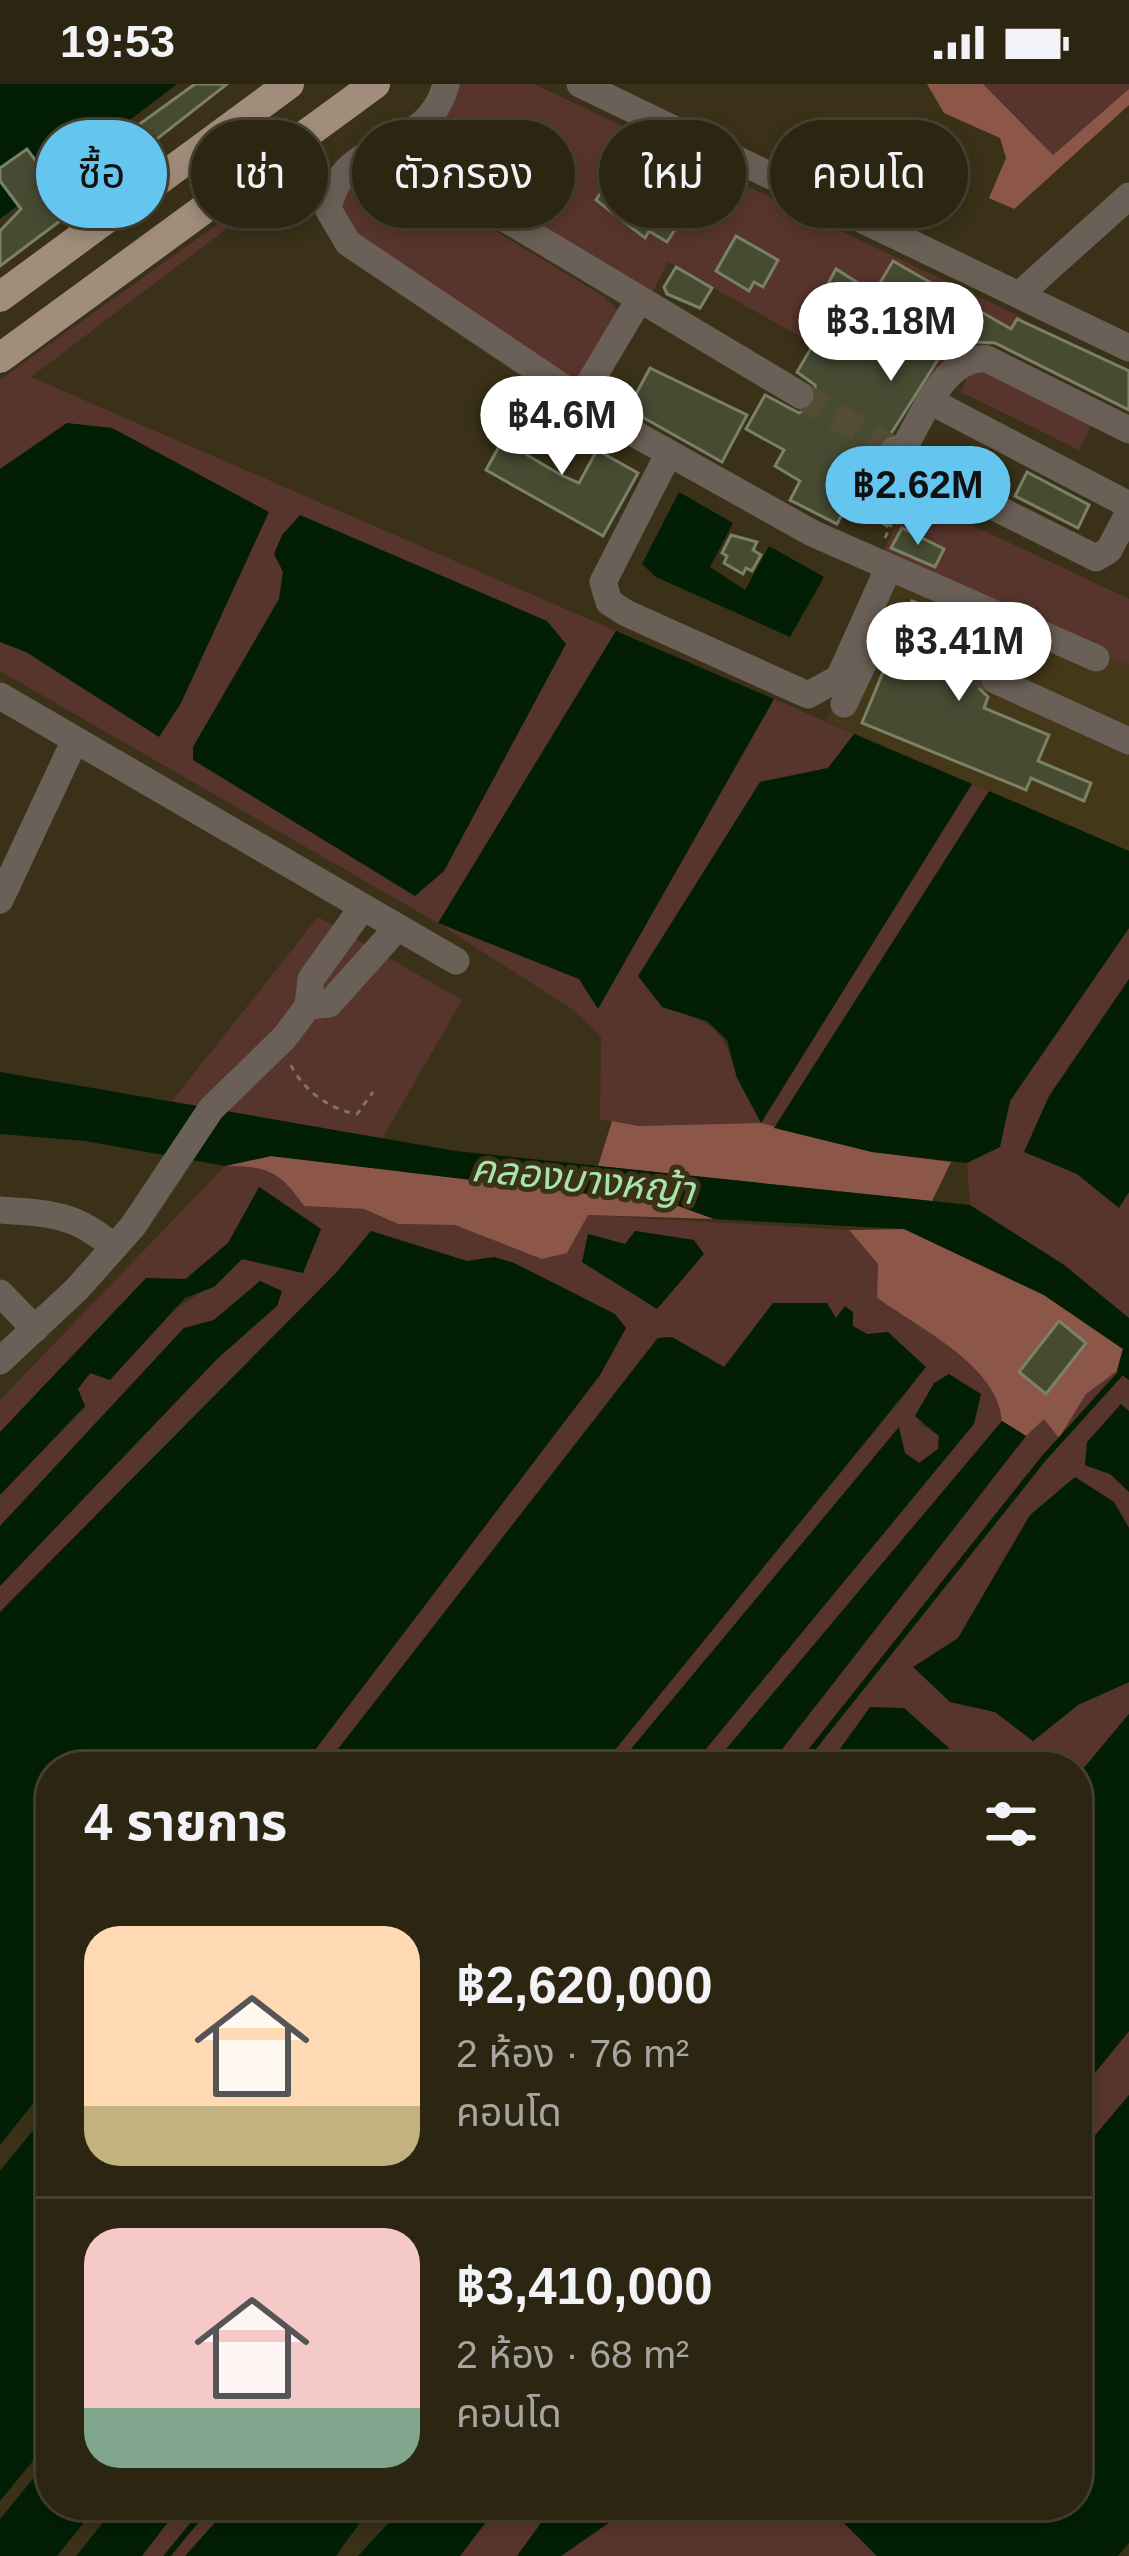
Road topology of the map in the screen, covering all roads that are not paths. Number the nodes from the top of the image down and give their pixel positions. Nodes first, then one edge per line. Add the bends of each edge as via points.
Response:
1 (289, 84) edge
2 (375, 84) edge
3 (446, 84) edge
4 (580, 84) edge
5 (425, 120) edge
6 (352, 163) edge
7 (167, 175) edge
8 (1129, 196) edge
9 (96, 228) edge
10 (106, 228) edge
11 (520, 228) edge
12 (142, 251) junction
13 (1020, 294) junction
14 (0, 298) edge
15 (639, 300) junction
16 (1129, 348) edge
17 (0, 358) edge
18 (800, 395) tunnel mouth
19 (580, 399) junction
20 (932, 402) junction
21 (1129, 430) edge
22 (669, 453) junction
23 (1129, 508) edge
24 (888, 569) junction
25 (1096, 658) dead end
26 (995, 680) tunnel mouth
27 (0, 696) edge
28 (844, 704) dead end
29 (75, 740) junction
30 (1129, 741) edge
31 (0, 900) edge
32 (362, 908) junction
33 (397, 928) junction
34 (456, 961) dead end
35 (308, 1006) junction
36 (0, 1210) edge
37 (113, 1247) junction
38 (0, 1293) edge
39 (34, 1329) junction
40 (0, 1361) edge

1 - 7 main road
2 - 12 main road
3 - 5 street
4 - 13 street
6 - 19 street via 328,209 334,227 384,270
8 - 13 street
9 - 14 main road
10 - 12 main road via 108,250 122,258
11 - 15 street
12 - 17 main road
13 - 16 street
15 - 18 street
15 - 19 street
19 - 22 street
20 - 21 street via 962,360 987,359
20 - 23 street
20 - 23 street via 904,458 1096,558 1109,550
22 - 24 street
22 - 24 street via 603,582 609,602 626,613 808,695 839,678
24 - 25 street
24 - 28 street via 888,633
26 - 30 street
27 - 29 street
29 - 31 street
29 - 32 street
32 - 33 street
32 - 35 street via 311,979
33 - 34 street
33 - 35 street via 329,1004
35 - 37 street via 211,1109
36 - 37 street via 67,1214
37 - 39 street
38 - 39 street
39 - 40 street

